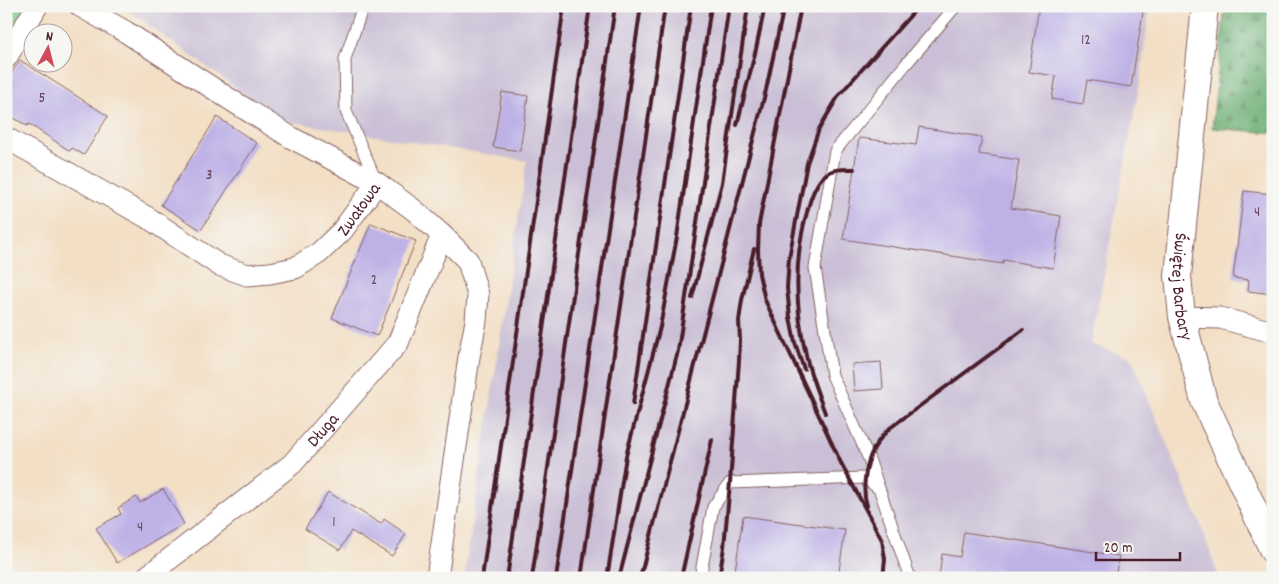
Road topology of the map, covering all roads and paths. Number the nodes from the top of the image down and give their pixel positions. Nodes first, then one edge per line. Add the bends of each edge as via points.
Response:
1 (37, 6) edge
2 (80, 6) edge
3 (363, 6) edge
4 (956, 6) edge
5 (1205, 6) edge
6 (6, 58) edge
7 (6, 138) edge
8 (377, 183) junction
9 (442, 235) junction
10 (1182, 318) junction
11 (1273, 332) edge
12 (879, 489) junction
13 (1273, 551) edge
14 (145, 578) edge
15 (437, 578) edge
16 (700, 578) edge
17 (910, 578) edge

1 - 6 street
2 - 8 street via 292,138
3 - 8 lane via 345,59 346,111
4 - 12 lane via 835,151 815,268 832,374
5 - 10 street, Świętej Barbary via 1178,276
7 - 8 street, Zwałowa via 150,219 219,265 246,275 295,268 319,253 342,231
8 - 9 street, Zwałowa
9 - 14 street, Długa via 398,343 292,464
9 - 15 street, Zwałowa via 468,261 478,295
10 - 11 street via 1220,318
10 - 13 street, Świętej Barbary via 1204,402
12 - 16 lane via 865,478 730,483 713,507
12 - 17 lane

